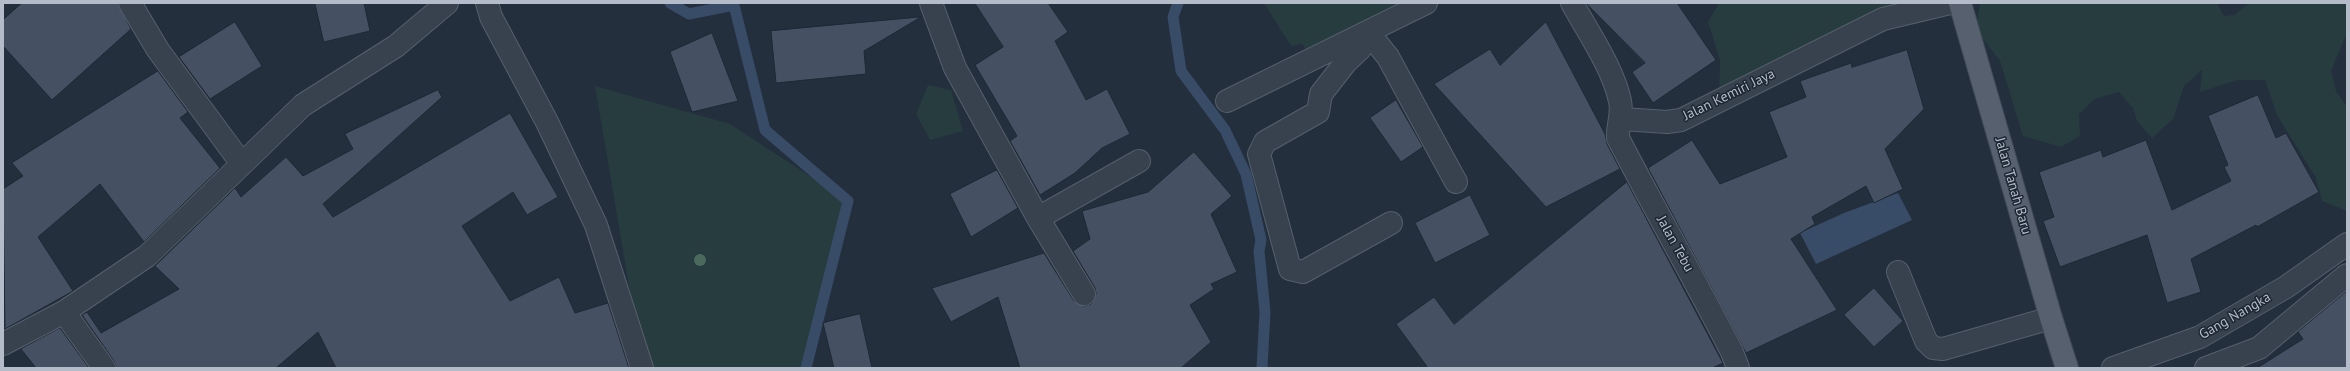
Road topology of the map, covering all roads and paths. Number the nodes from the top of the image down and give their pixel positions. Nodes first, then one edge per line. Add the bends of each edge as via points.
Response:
1 (130, 3) edge
2 (447, 3) edge
3 (931, 3) edge
4 (1426, 3) edge
5 (1572, 3) edge
6 (1952, 3) edge
7 (489, 10) edge
8 (1368, 32) junction
9 (1226, 101) dead end
10 (1622, 120) junction
11 (1139, 161) dead end
12 (242, 164) junction
13 (1456, 182) dead end
14 (1038, 218) junction
15 (1391, 223) dead end
16 (2347, 244) edge
17 (1898, 272) dead end
18 (2347, 275) edge
19 (1084, 294) dead end
20 (64, 312) junction
21 (2051, 318) junction
22 (3, 344) edge
23 (104, 368) edge
24 (642, 368) edge
25 (1738, 368) edge
26 (2067, 368) edge
27 (2113, 368) edge
28 (2206, 368) edge

1 - 12 street via 158,50
2 - 12 street via 396,46 304,105
3 - 14 street via 955,68
4 - 8 street
5 - 10 street via 1607,66 1620,101
6 - 10 street, Jalan Kemiri Jaya via 1883,19 1682,120
6 - 21 main road, Jalan Tanah Baru
7 - 24 street via 596,225
8 - 9 street
8 - 13 street via 1388,57
8 - 15 street via 1360,49 1346,62 1321,94 1318,112 1264,142 1259,154 1290,269 1303,272
10 - 25 street, Jalan Tebu via 1618,138 1676,243
11 - 14 street
12 - 20 street via 147,256
14 - 19 street
16 - 27 street, Gang Nangka via 2286,287 2200,337
17 - 21 street via 1926,341 1933,348 1943,349
18 - 28 street via 2259,348
20 - 22 street
20 - 23 street
21 - 26 main road, Jalan Tanah Baru

